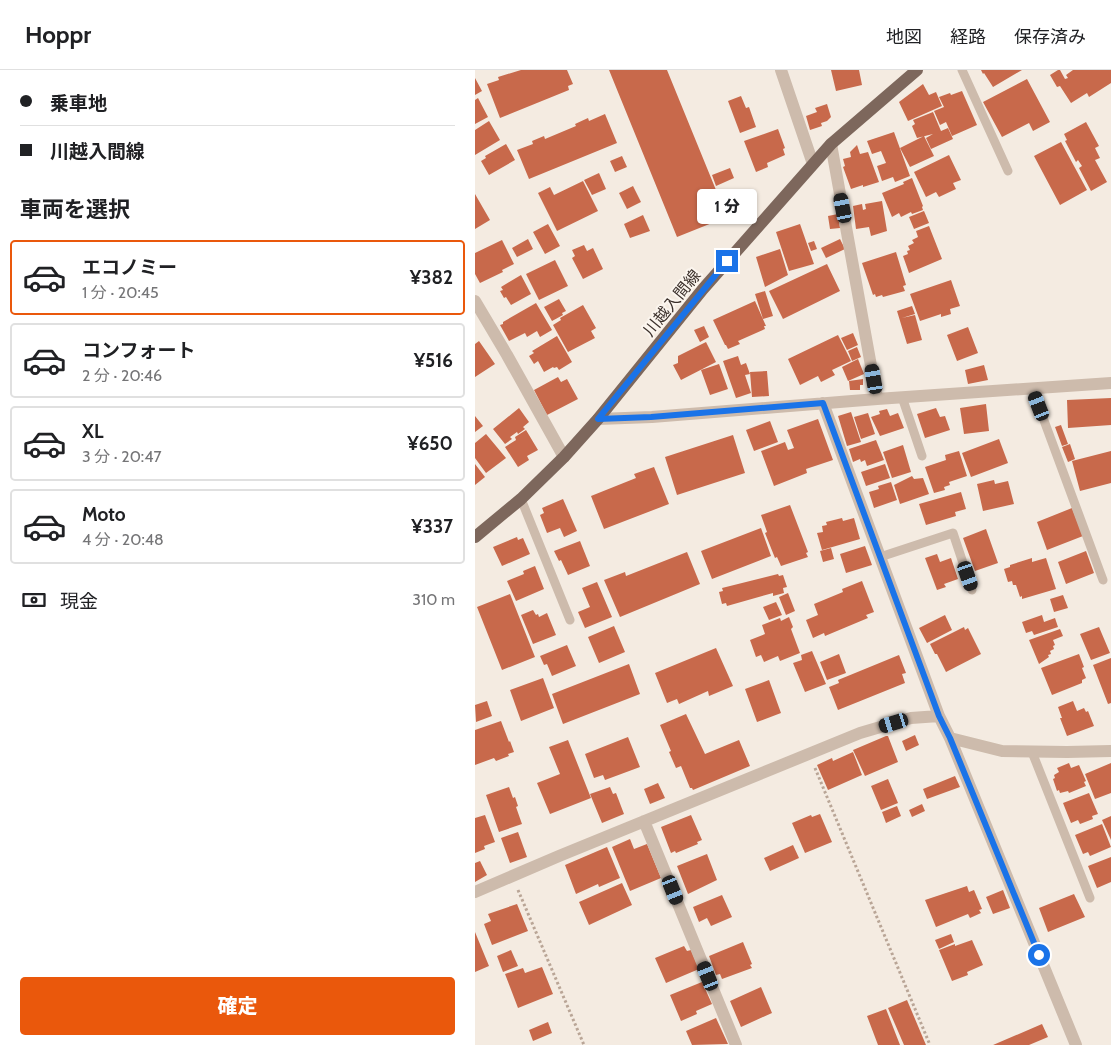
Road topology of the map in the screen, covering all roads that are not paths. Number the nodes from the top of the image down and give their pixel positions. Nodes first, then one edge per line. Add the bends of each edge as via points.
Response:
1 (781, 70) edge
2 (917, 70) edge
3 (962, 70) edge
4 (831, 144) junction
5 (813, 164) junction
6 (1008, 170) dead end
7 (475, 301) edge
8 (1111, 383) edge
9 (1032, 388) junction
10 (902, 397) junction
11 (877, 399) junction
12 (823, 403) junction
13 (598, 419) junction
14 (921, 456) dead end
15 (563, 457) junction
16 (521, 498) junction
17 (475, 537) edge
18 (880, 557) junction
19 (1103, 580) dead end
20 (973, 590) dead end
21 (570, 620) dead end
22 (939, 716) junction
23 (950, 738) junction
24 (1111, 751) edge
25 (1032, 752) junction
26 (644, 821) junction
27 (475, 892) edge
28 (1090, 898) dead end
29 (736, 1045) edge
30 (1076, 1045) edge

1 - 5 street
2 - 4 main road, 川越入間線
3 - 6 lane
4 - 5 main road, 川越入間線
4 - 11 street
5 - 13 main road, 川越入間線 via 703,289
7 - 15 street
8 - 9 street
9 - 10 street
9 - 19 lane
10 - 11 street
10 - 14 lane
11 - 12 street
12 - 13 street
12 - 18 street
13 - 15 main road, 川越入間線
15 - 16 main road, 川越入間線
16 - 17 main road, 川越入間線
16 - 21 lane
18 - 20 lane via 953,533
18 - 22 street
22 - 23 street
22 - 26 street via 911,718 860,733
23 - 25 street via 1002,751
23 - 30 street
24 - 25 street
25 - 28 lane
26 - 27 street
26 - 29 street

